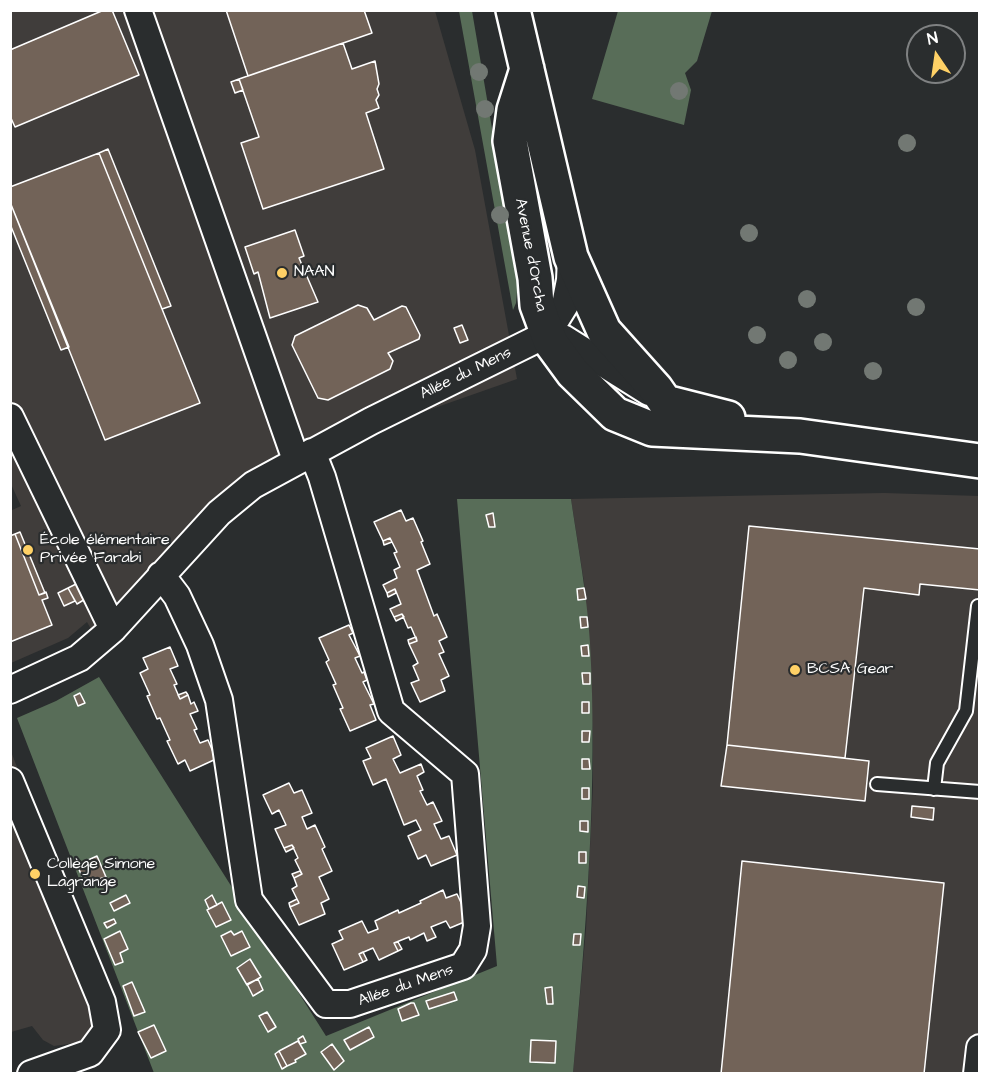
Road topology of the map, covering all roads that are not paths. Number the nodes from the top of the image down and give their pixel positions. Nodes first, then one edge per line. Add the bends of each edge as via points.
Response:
1 (138, 10) edge
2 (513, 10) edge
3 (527, 69) junction
4 (571, 257) junction
5 (547, 333) junction
6 (658, 416) junction
7 (10, 417) edge
8 (304, 456) junction
9 (980, 461) edge
10 (161, 575) junction
11 (978, 606) dead end
12 (113, 629) junction
13 (10, 690) edge
14 (10, 781) edge
15 (877, 784) dead end
16 (934, 789) junction
17 (980, 792) edge
18 (980, 1048) edge
19 (31, 1074) edge
20 (977, 1074) edge

1 - 8 street
2 - 3 main road
3 - 4 main road
3 - 5 main road, Avenue d'Orcha via 514,110 510,141 537,305
4 - 5 street via 565,305
4 - 6 main road via 604,331 656,389
5 - 6 main road, Avenue d'Orcha via 573,374 615,414
5 - 8 street, Allée du Mens
6 - 9 main road, Avenue d'Orcha
7 - 12 street
8 - 10 street, Allée du Mens via 253,485 219,513
8 - 10 street, Allée du Mens via 322,477 390,711 465,774 477,926 473,950 463,966 350,1004 326,1004 249,900 219,700 200,645 177,596
10 - 12 street, Allée du Mens
11 - 16 lane via 966,711 937,763
12 - 13 street, Allée du Mens via 79,658
14 - 19 street via 102,1002 107,1030 90,1053
15 - 16 lane
16 - 17 lane
18 - 20 street

